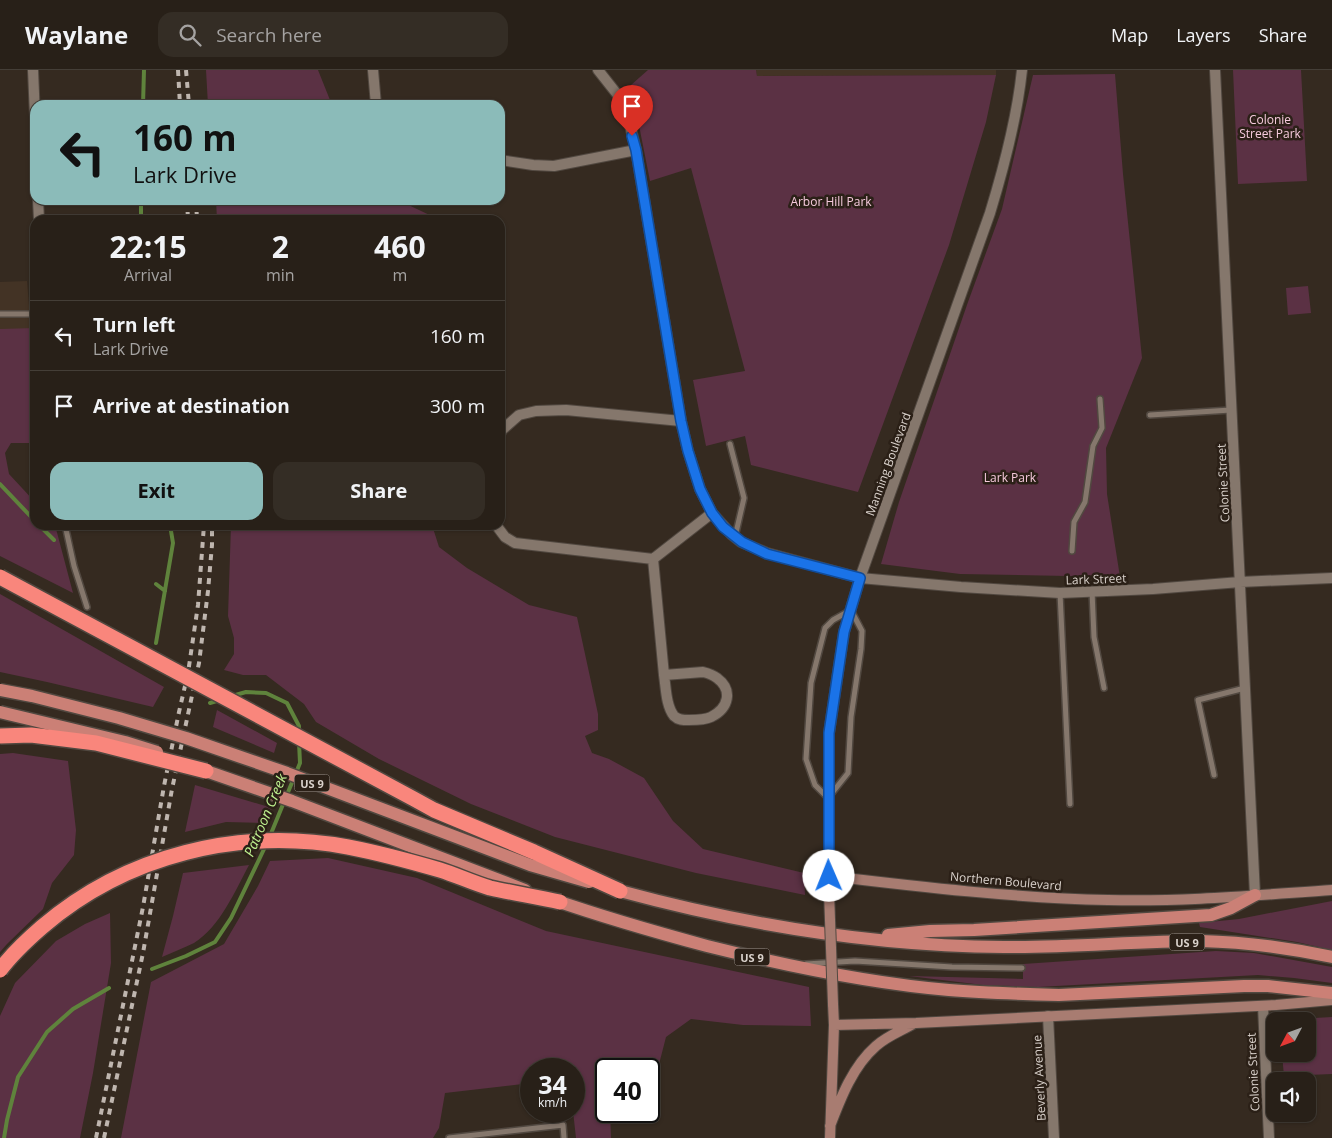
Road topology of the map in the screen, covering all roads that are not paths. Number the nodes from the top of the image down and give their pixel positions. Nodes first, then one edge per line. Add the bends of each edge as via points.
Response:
1 (33, 70) edge
2 (373, 70) edge
3 (598, 70) edge
4 (1022, 70) edge
5 (1215, 70) edge
6 (34, 100) edge
7 (376, 100) edge
8 (636, 150) junction
9 (505, 161) edge
10 (0, 314) edge
11 (30, 314) edge
12 (1100, 399) dead end
13 (1232, 410) junction
14 (1150, 415) dead end
15 (681, 421) junction
16 (505, 427) edge
17 (730, 444) dead end
18 (712, 513) junction
19 (66, 530) edge
20 (500, 530) edge
21 (735, 537) junction
22 (1072, 551) dead end
23 (653, 559) junction
24 (0, 578) edge
25 (860, 578) junction
26 (1332, 578) edge
27 (1240, 582) junction
28 (1092, 591) junction
29 (1060, 593) junction
30 (87, 607) dead end
31 (851, 610) junction
32 (664, 675) junction
33 (1104, 688) dead end
34 (1245, 688) junction
35 (0, 690) edge
36 (0, 712) edge
37 (0, 736) edge
38 (206, 771) junction
39 (1214, 775) dead end
40 (828, 798) junction
41 (1070, 804) dead end
42 (829, 876) junction
43 (1332, 890) edge
44 (620, 891) junction
45 (1255, 895) junction
46 (560, 902) junction
47 (858, 938) junction
48 (1332, 957) edge
49 (786, 965) junction
50 (1022, 968) dead end
51 (0, 970) edge
52 (1332, 993) edge
53 (1332, 1000) edge
54 (1262, 1006) junction
55 (1048, 1016) junction
56 (916, 1023) junction
57 (834, 1025) junction
58 (830, 1126) junction
59 (450, 1138) edge
60 (564, 1138) edge
61 (830, 1138) edge
62 (1054, 1138) edge
63 (1269, 1138) edge

1 - 6 street
2 - 7 street
3 - 8 street, Lark Street via 617,94 629,121
4 - 25 street, Manning Boulevard via 1006,160 990,214
5 - 13 street, Colonie Street
8 - 9 street via 554,166
8 - 15 street, Lark Street
10 - 11 lane
12 - 22 lane via 1102,428 1092,446 1085,502 1074,522
13 - 14 lane
13 - 27 street, Colonie Street
15 - 16 street via 566,410 536,411 519,415
15 - 18 street, Lark Street via 700,489
17 - 21 lane via 744,498
18 - 21 street, Lark Street
18 - 23 street
19 - 30 lane
20 - 23 street via 515,543
21 - 25 street, Lark Street via 767,554
23 - 32 street
24 - 44 highway, bridge via 421,803
25 - 29 street, Lark Street
25 - 31 street, Manning Boulevard
26 - 27 street, Lark Street
27 - 28 street, Lark Street
27 - 34 street, Colonie Street
28 - 29 street, Lark Street
28 - 33 lane via 1094,637
29 - 41 lane
31 - 40 street, Manning Boulevard via 844,632 829,733
31 - 40 lane via 862,631 851,717 848,773
31 - 40 lane via 825,628 811,683 806,759 814,785
32 - 32 street via 669,707 678,719 705,720 724,708 728,692 716,676 703,672
34 - 39 lane via 1198,700
34 - 45 street, Colonie Street
35 - 44 main road, US 9, bridge via 119,718 186,738 530,866
36 - 38 main road, US 9, bridge via 125,742
37 - 38 highway, bridge via 96,743
38 - 46 main road, US 9, bridge
40 - 42 street, Manning Boulevard
42 - 45 main road, Northern Boulevard via 1061,898 1152,900
42 - 57 main road, bridge
43 - 45 main road, Northern Boulevard
44 - 47 main road, US 9 via 725,917
45 - 47 main road via 1211,915
46 - 49 main road, US 9 / US 9 via 676,938
46 - 51 highway, bridge via 488,887 414,863 346,847 309,842 236,843 170,856 109,881 52,918
47 - 48 main road, US 9 via 1004,947 1201,941 1270,946
49 - 50 lane via 855,961
49 - 52 main road, US 9 / US 9 via 917,986 1003,994 1059,995 1244,986
53 - 54 main road
54 - 55 main road
54 - 63 street, Colonie Street
55 - 56 main road
55 - 62 street, Beverly Avenue
56 - 57 main road
56 - 58 main road via 885,1039 868,1053 853,1075
57 - 58 main road
58 - 61 main road
59 - 60 lane via 562,1126

